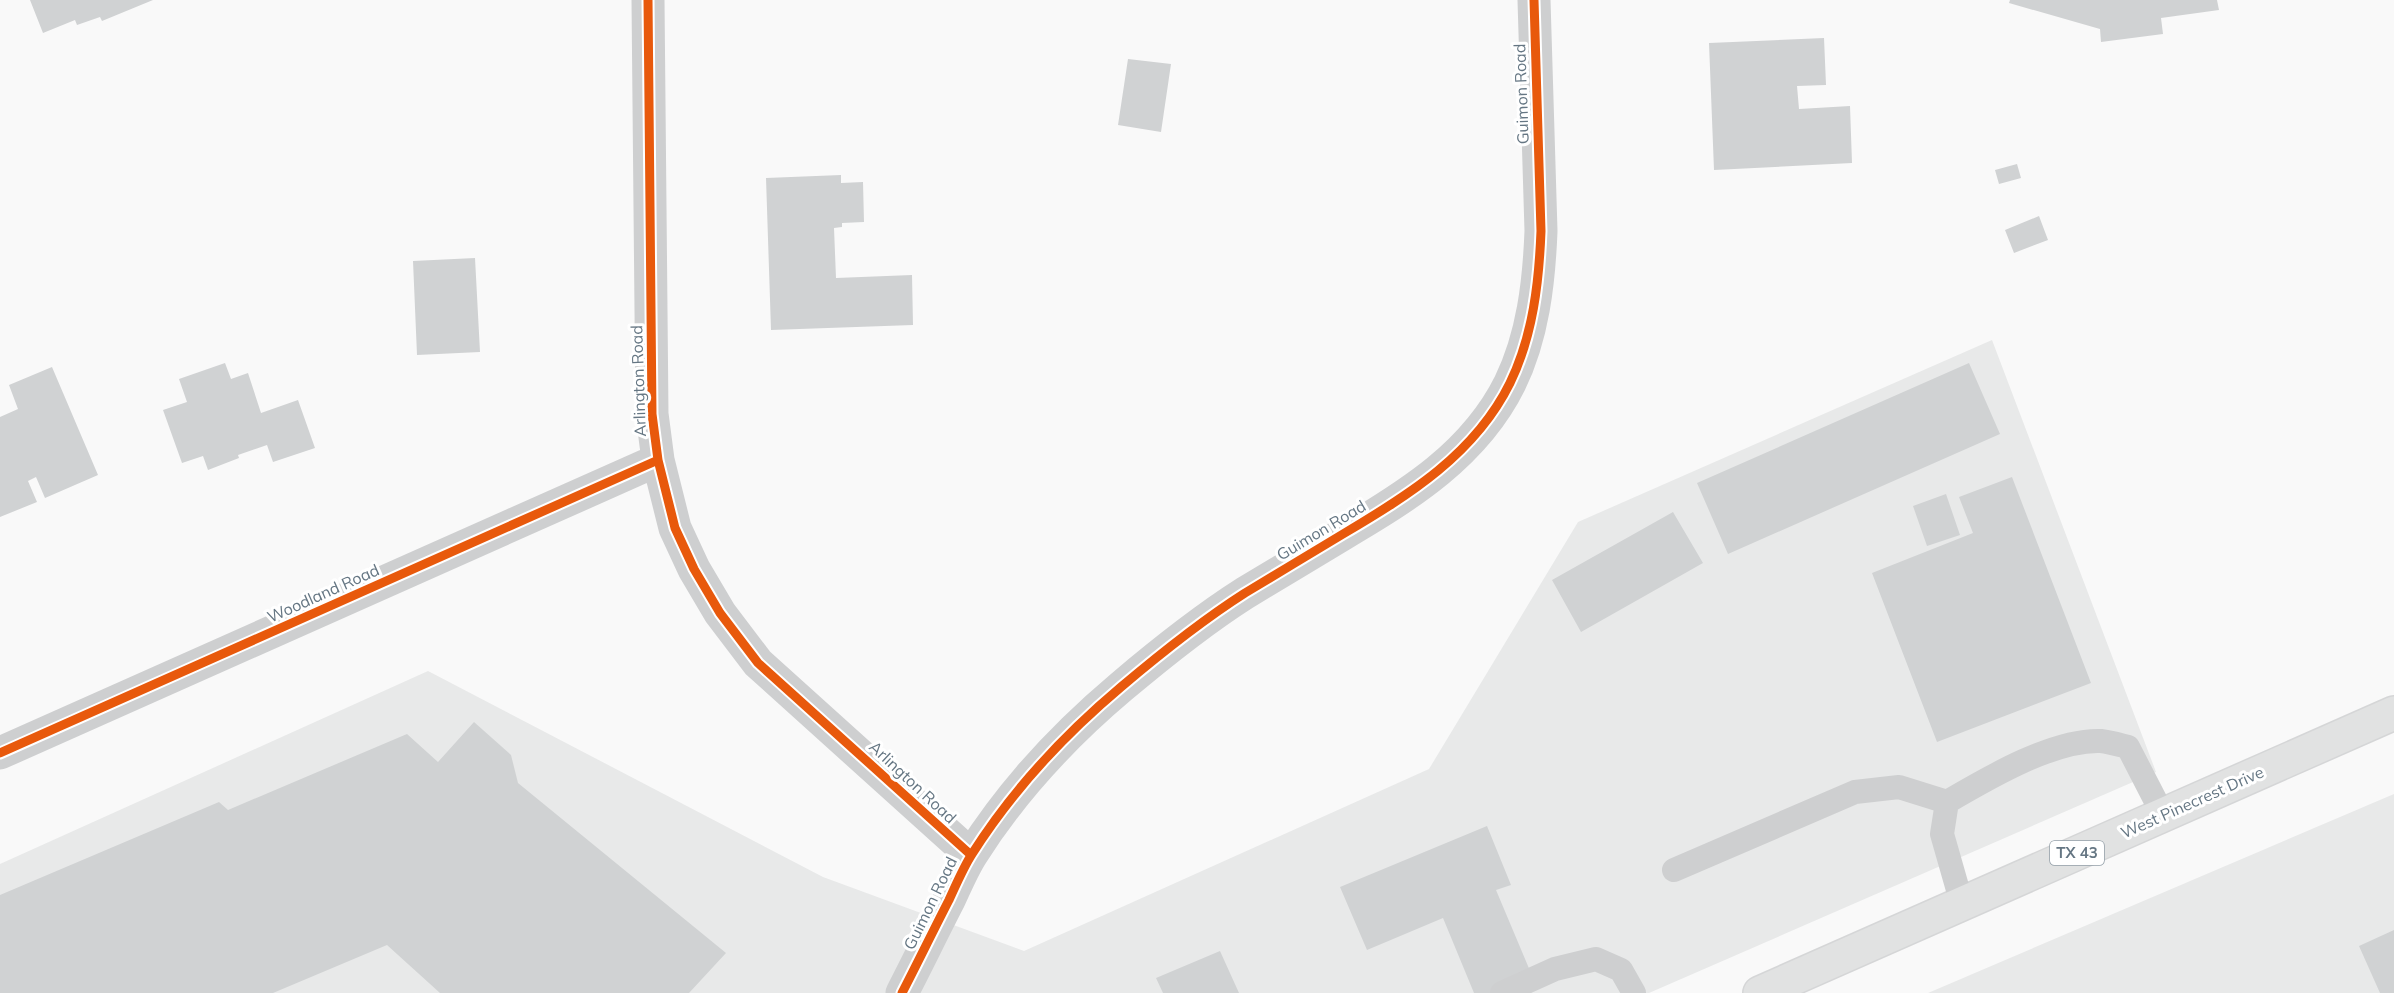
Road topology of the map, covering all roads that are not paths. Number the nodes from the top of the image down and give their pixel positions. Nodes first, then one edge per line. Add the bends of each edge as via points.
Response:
1 (648, 0) edge
2 (1534, 0) edge
3 (658, 460) junction
4 (2394, 713) edge
5 (0, 753) edge
6 (1947, 802) junction
7 (2163, 815) junction
8 (971, 855) junction
9 (1674, 870) dead end
10 (1962, 904) junction
11 (902, 993) edge
12 (1502, 993) edge
13 (1634, 993) edge
14 (1760, 993) edge

1 - 3 street, Arlington Road via 652,414
2 - 8 street, Guimon Road via 1539,267 1534,307 1522,350 1493,411 1470,442 1440,471 1396,503 1242,596 1119,689 1012,796
3 - 5 street, Woodland Road
3 - 8 street, Arlington Road via 675,528 694,569 720,614 758,663
4 - 7 main road, West Pinecrest Drive / TX 43
6 - 7 lane via 2061,745 2101,741 2128,747
6 - 9 lane via 1899,787 1855,792
6 - 10 lane via 1942,834
7 - 10 main road, West Pinecrest Drive / TX 43
8 - 11 street, Guimon Road
10 - 14 main road, West Pinecrest Drive / TX 43
12 - 13 lane via 1555,969 1596,959 1621,970

